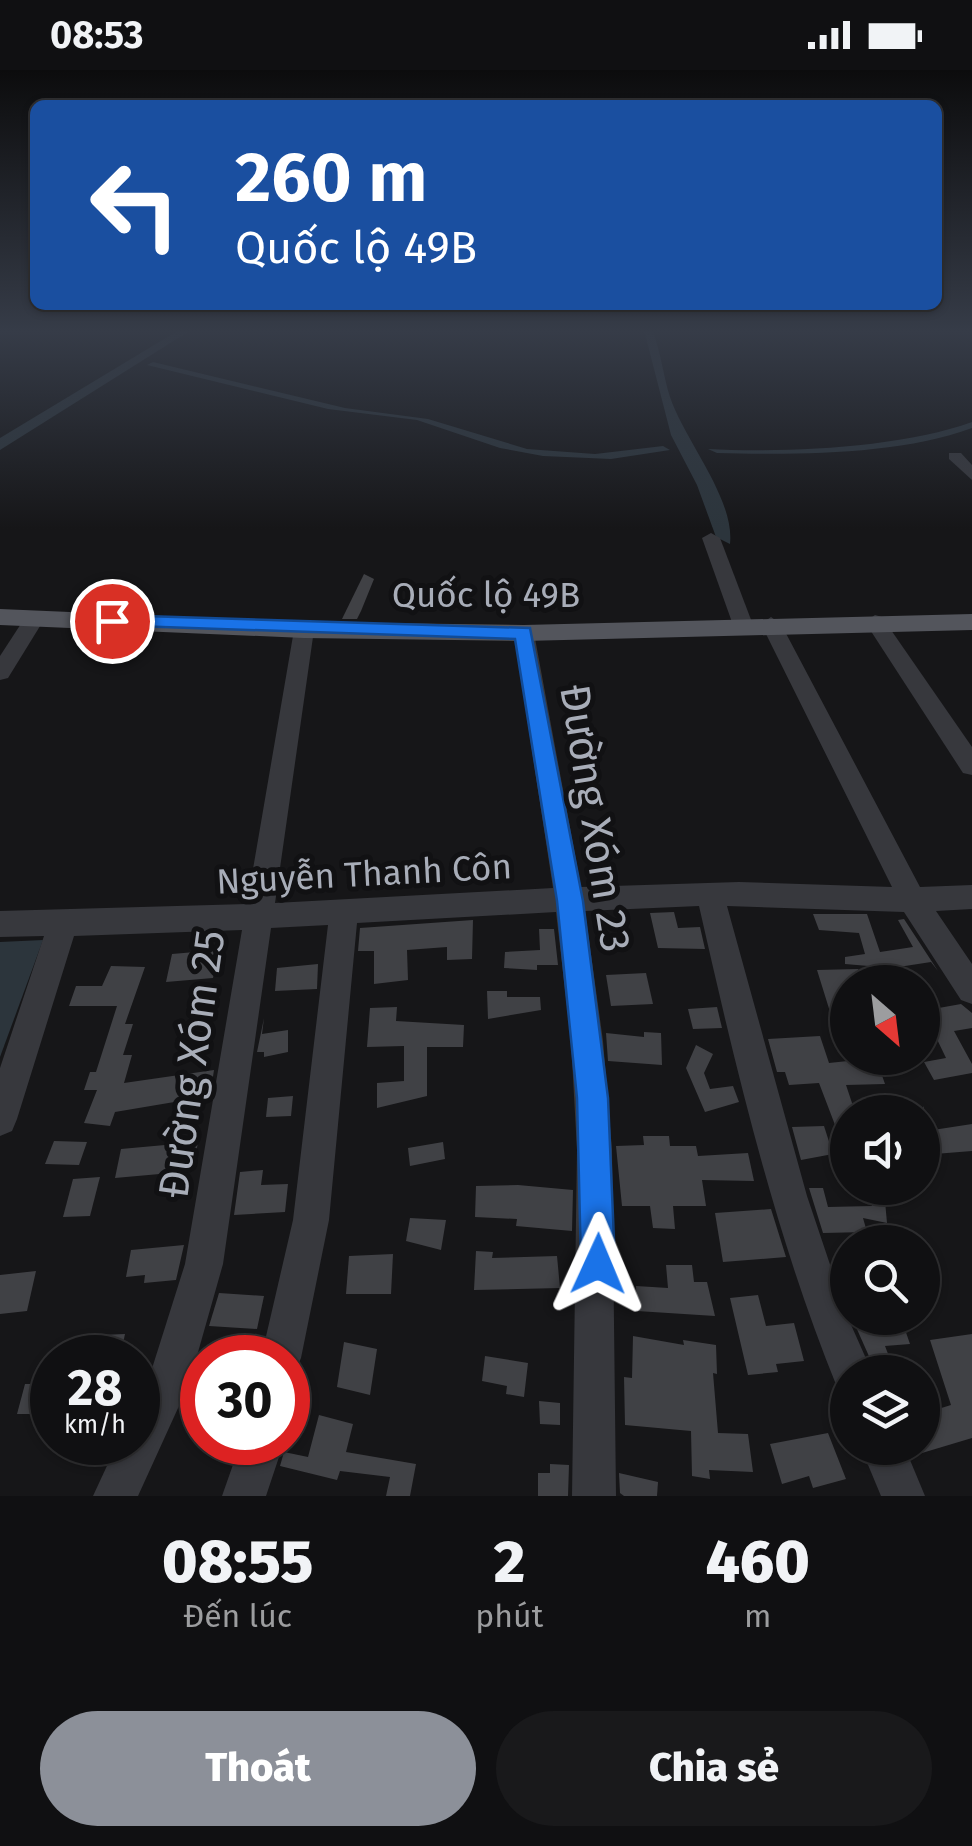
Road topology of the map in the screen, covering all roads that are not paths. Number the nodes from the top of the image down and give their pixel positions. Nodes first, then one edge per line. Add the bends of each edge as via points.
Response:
1 (954, 456) dead end
2 (972, 475) edge
3 (711, 538) dead end
4 (0, 617) edge
5 (34, 618) junction
6 (875, 622) junction
7 (972, 622) edge
8 (771, 624) junction
9 (743, 625) junction
10 (304, 630) junction
11 (524, 633) junction
12 (0, 673) edge
13 (972, 766) edge
14 (710, 894) junction
15 (972, 898) edge
16 (570, 901) junction
17 (914, 902) junction
18 (344, 913) junction
19 (256, 917) junction
20 (0, 924) edge
21 (63, 924) junction
22 (972, 990) edge
23 (0, 1118) edge
24 (286, 1335) edge
25 (845, 1355) edge
26 (255, 1465) edge
27 (890, 1465) edge
28 (115, 1496) edge
29 (244, 1496) edge
30 (594, 1496) edge
31 (903, 1496) edge

1 - 2 street
3 - 9 street
4 - 5 main road, Quốc lộ 49B
5 - 10 main road, Quốc lộ 49B
5 - 12 street
6 - 7 main road, Quốc lộ 49B
6 - 8 main road, Quốc lộ 49B
6 - 13 street
8 - 9 main road, Quốc lộ 49B
8 - 17 street
9 - 11 main road, Quốc lộ 49B
10 - 11 main road, Quốc lộ 49B
10 - 19 street, Đường Xóm 25
11 - 16 street, Đường Xóm 23
14 - 16 street, Nguyễn Thanh Côn
14 - 17 street, Nguyễn Thanh Côn
14 - 25 street via 757,1090 808,1264
15 - 17 street, Nguyễn Thanh Côn
16 - 18 street, Nguyễn Thanh Côn
16 - 30 street, Đường Xóm 23 via 599,1230
17 - 22 street
18 - 19 street, Nguyễn Thanh Côn
18 - 24 street via 311,1220
19 - 21 street, Nguyễn Thanh Côn
19 - 28 street, Đường Xóm 25 via 204,1264 168,1384
20 - 21 street, Nguyễn Thanh Côn
21 - 23 street
26 - 29 street
27 - 31 street

